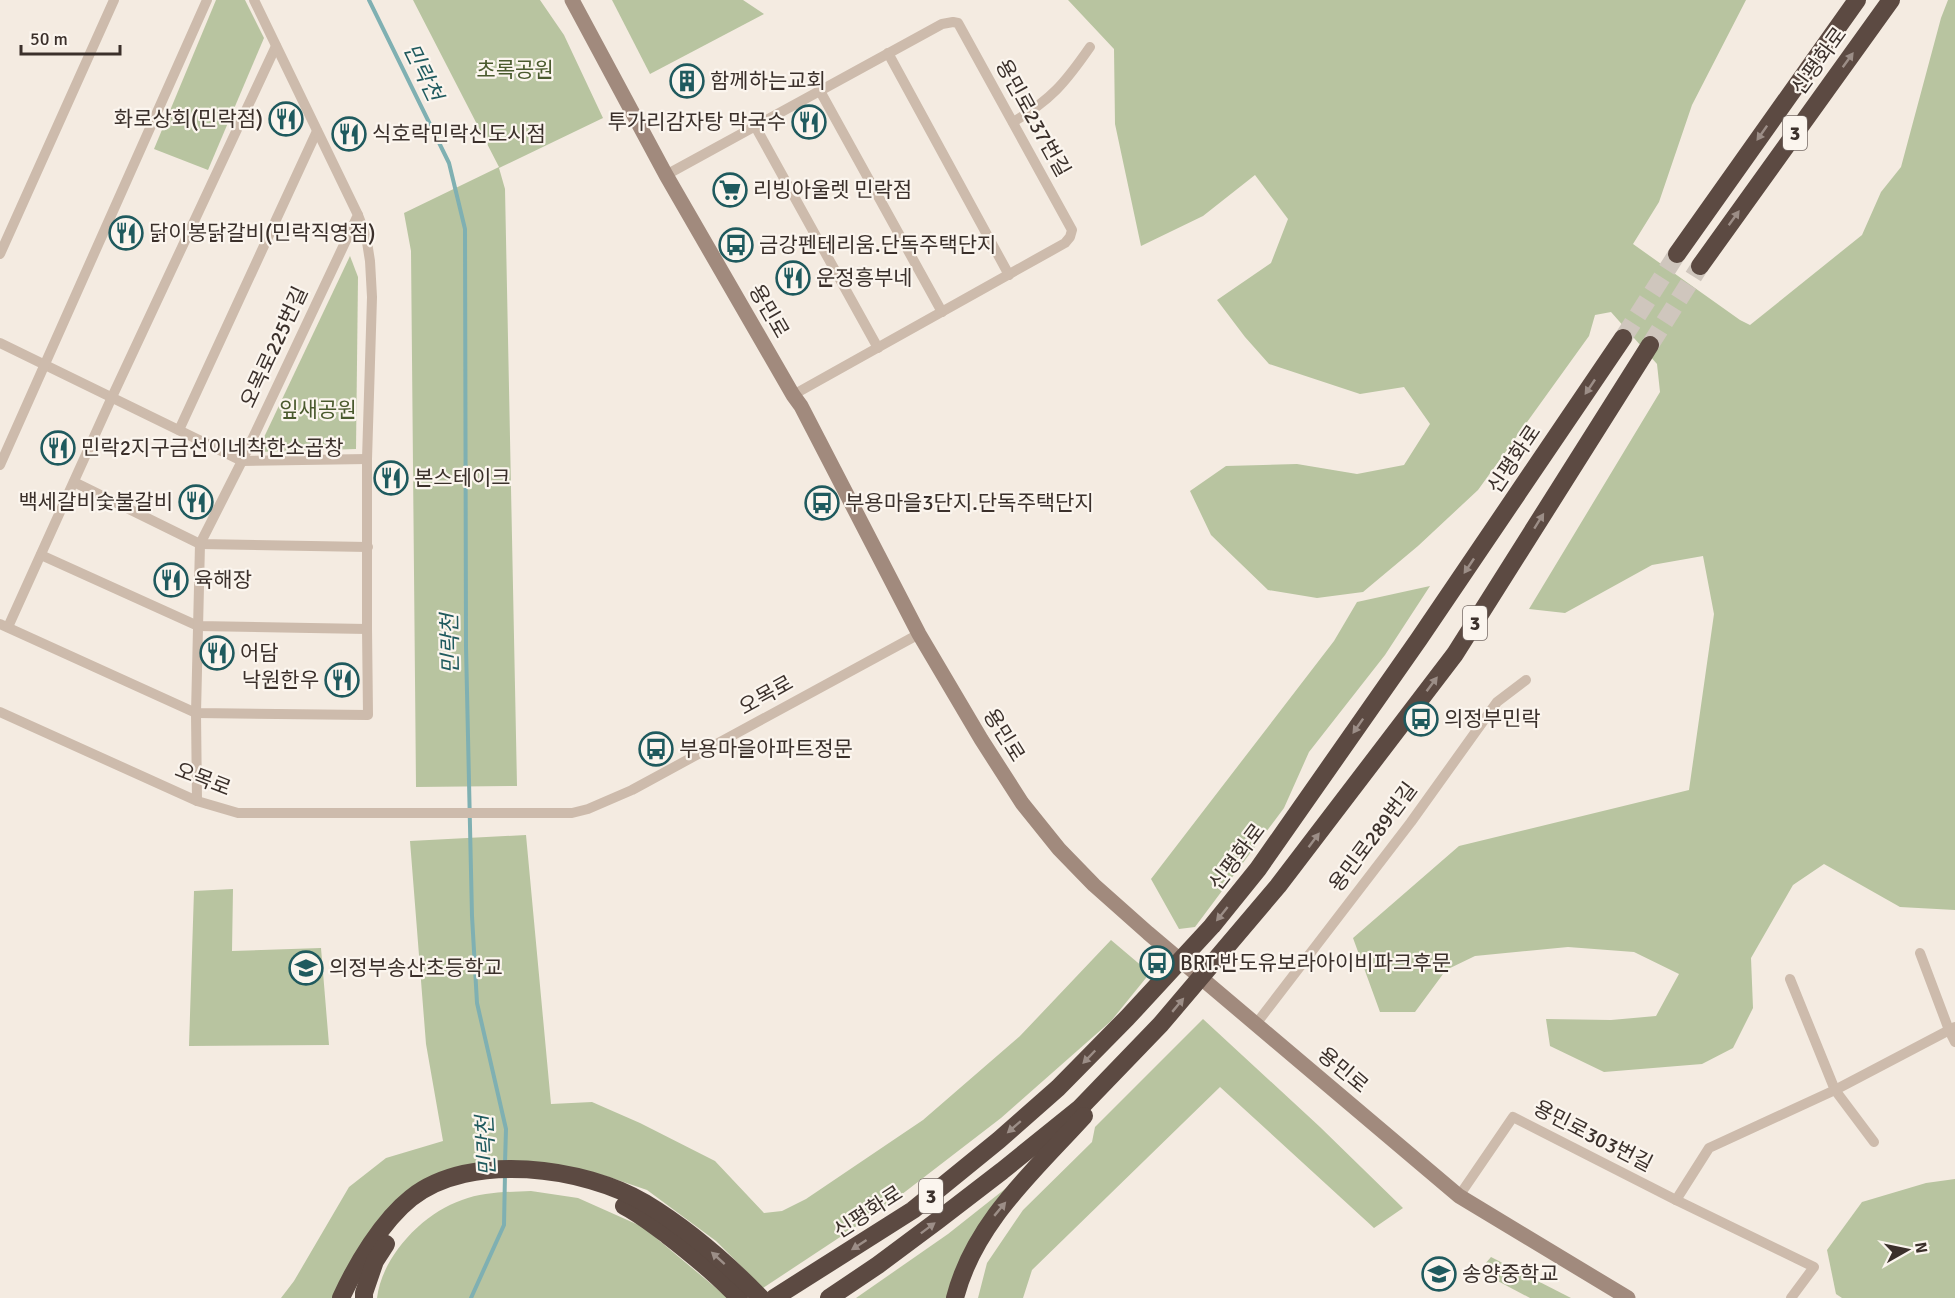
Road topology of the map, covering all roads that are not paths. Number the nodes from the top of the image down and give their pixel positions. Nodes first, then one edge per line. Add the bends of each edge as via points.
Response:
1 (114, 0) edge
2 (207, 0) edge
3 (254, 0) edge
4 (572, 0) edge
5 (1857, 0) edge
6 (1891, 0) edge
7 (276, 46) junction
8 (1090, 47) dead end
9 (888, 53) junction
10 (820, 91) junction
11 (1013, 122) junction
12 (755, 126) junction
13 (317, 130) junction
14 (666, 175) junction
15 (357, 215) junction
16 (0, 254) edge
17 (1677, 254) tunnel mouth
18 (1700, 266) tunnel mouth
19 (1008, 275) junction
20 (942, 312) junction
21 (1623, 338) tunnel mouth
22 (0, 343) edge
23 (1650, 345) tunnel mouth
24 (878, 348) junction
25 (45, 364) junction
26 (793, 395) junction
27 (112, 397) junction
28 (180, 430) junction
29 (367, 459) junction
30 (242, 461) junction
31 (0, 465) edge
32 (74, 482) junction
33 (200, 544) junction
34 (368, 547) junction
35 (41, 555) junction
36 (4, 626) edge
37 (198, 626) junction
38 (367, 629) junction
39 (919, 634) junction
40 (1526, 680) dead end
41 (0, 712) edge
42 (196, 713) junction
43 (197, 801) junction
44 (1920, 953) dead end
45 (1790, 979) dead end
46 (1256, 1024) junction
47 (1952, 1029) edge
48 (1955, 1042) edge
49 (1835, 1090) junction
50 (1083, 1111) junction
51 (1874, 1142) dead end
52 (542, 1175) junction
53 (460, 1181) junction
54 (1459, 1196) junction
55 (1676, 1200) junction
56 (341, 1298) edge
57 (364, 1298) edge
58 (739, 1298) edge
59 (761, 1298) edge
60 (774, 1298) edge
61 (829, 1298) edge
62 (956, 1298) edge
63 (1628, 1298) edge
64 (1791, 1298) edge

1 - 16 street
2 - 25 street
3 - 7 street
4 - 14 street, 용민로
5 -> 17 highway, 신평화로 / 3
18 -> 6 highway, 신평화로 / 3
7 - 13 street
7 - 27 street
8 - 11 street via 1057,91 1037,109
9 - 10 street, 용민로237번길
9 - 11 street, 용민로237번길 via 942,24 958,23
9 - 19 street
10 - 12 street, 용민로237번길
10 - 20 street
11 - 19 street, 용민로237번길 via 1072,230 1065,243
12 - 14 street, 용민로237번길
12 - 24 street
13 - 15 street
13 - 28 street
14 - 26 street, 용민로
15 - 29 street via 366,236 371,285
15 - 30 street, 오목로225번길
19 - 20 street, 용민로237번길
20 - 24 street, 용민로237번길
21 -> 60 highway, 신평화로 / 3 via 1258,869 1212,926 1058,1088 999,1140 913,1210
22 - 25 street
50 -> 23 highway, 3 via 1278,886 1455,654
24 - 26 street, 용민로237번길
25 - 27 street
25 - 31 street
26 - 39 street, 용민로
27 - 28 street
27 - 32 street
28 - 30 street
29 - 30 street
29 - 34 street
30 - 33 street, 오목로225번길
32 - 33 street
32 - 35 street
33 - 34 street
33 - 37 street, 오목로225번길
34 - 38 street
35 - 36 street
35 - 37 street
36 - 42 street
37 - 38 street
37 - 42 street, 오목로225번길
38 - 42 street via 368,715
39 - 43 street, 오목로 via 632,790 572,813 238,813
39 - 46 street, 용민로 via 1022,803 1059,849 1111,901
40 - 46 street, 용민로289번길 via 1497,702 1411,822
41 - 43 street, 오목로
42 - 43 street, 오목로225번길
44 - 47 street
45 - 49 street
46 - 54 street, 용민로
47 - 48 street
47 - 49 street
49 - 51 street
49 - 55 street via 1709,1148
61 -> 50 highway, 3
62 -> 50 highway via 980,1237
52 - 53 highway via 524,1168 494,1169
52 - 58 highway via 637,1212
59 -> 52 highway via 690,1233 643,1202 599,1183
53 - 56 highway via 435,1183 411,1198 387,1222
53 - 57 highway via 420,1204 396,1229 375,1261
54 - 55 street, 용민로303번길 via 1513,1117
54 - 63 street, 용민로
55 - 64 street, 용민로303번길 via 1814,1267

